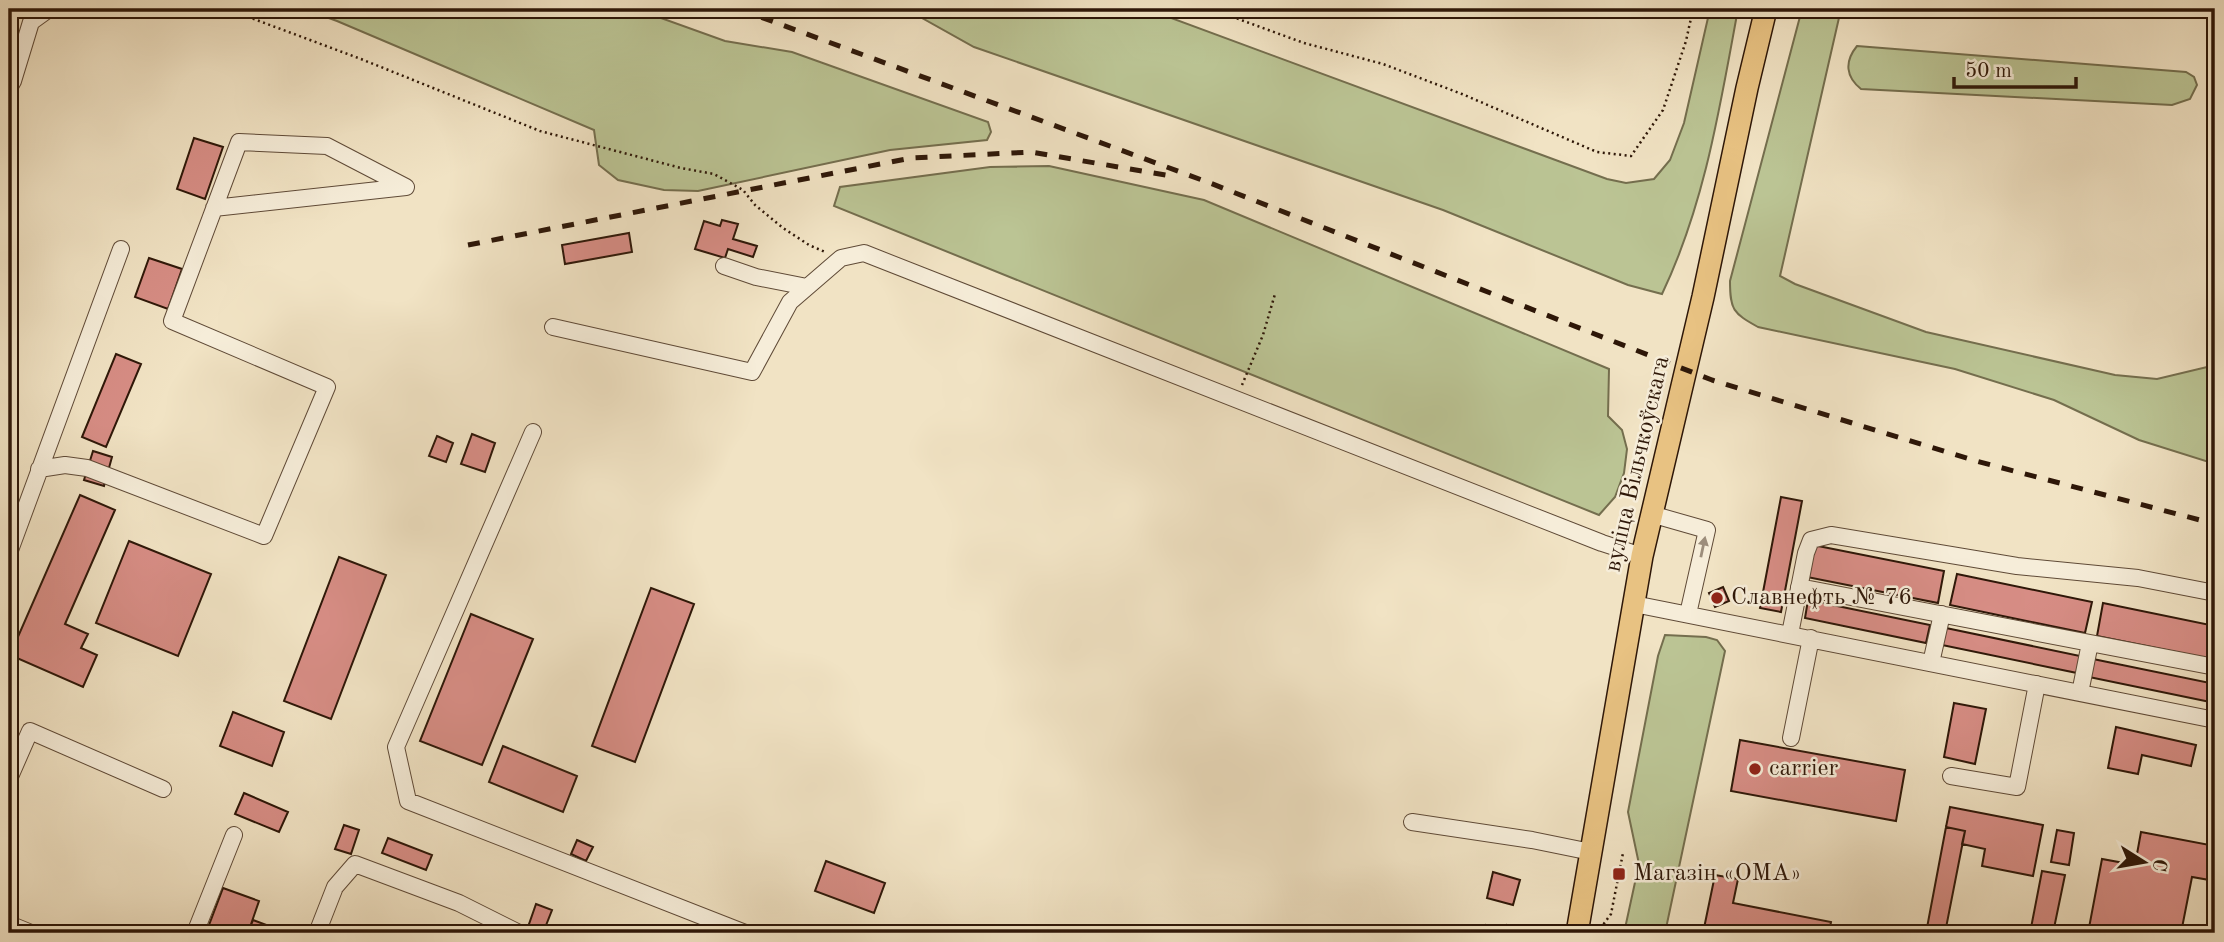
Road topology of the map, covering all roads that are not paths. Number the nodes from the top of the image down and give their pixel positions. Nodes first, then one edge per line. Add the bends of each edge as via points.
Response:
1 (49, 9) edge
2 (1766, 9) edge
3 (9, 88) edge
4 (215, 208) junction
5 (121, 249) dead end
6 (724, 266) dead end
7 (807, 287) junction
8 (553, 327) dead end
9 (533, 432) dead end
10 (39, 469) junction
11 (1651, 514) junction
12 (9, 553) edge
13 (1642, 556) junction
14 (1799, 587) junction
15 (2215, 593) edge
16 (1634, 604) junction
17 (1688, 614) junction
18 (1941, 614) junction
19 (1790, 634) junction
20 (1811, 638) junction
21 (2090, 643) junction
22 (1931, 663) junction
23 (2215, 667) edge
24 (2037, 684) junction
25 (2080, 693) junction
26 (2215, 720) edge
27 (1791, 738) dead end
28 (1951, 776) dead end
29 (9, 779) edge
30 (163, 789) dead end
31 (1412, 822) dead end
32 (234, 835) dead end
33 (1591, 852) junction
34 (9, 924) edge
35 (31, 933) edge
36 (195, 933) edge
37 (317, 933) edge
38 (519, 933) edge
39 (744, 933) edge
40 (1577, 933) edge

1 - 3 street via 31,22
2 - 11 main road, вуліца Вільчкоўскага
4 - 4 street via 239,142 327,146 407,187
4 - 10 street via 172,321 327,387 264,536 88,468
5 - 10 street
6 - 7 street
7 - 8 street via 790,302 752,372
7 - 13 street via 841,258 864,253
9 - 39 street via 396,747 408,801
10 - 12 street
11 - 13 main road, вуліца Вільчкоўскага
17 -> 11 street via 1707,530
13 - 16 main road, вуліца Вільчкоўскага
14 - 15 street via 1811,540 1831,535
14 - 18 street
14 - 19 street
16 - 17 street
16 - 33 main road, вуліца Вільчкоўскага
17 - 19 street
18 - 21 street
18 - 22 street
19 - 20 street
20 - 22 street
20 - 27 street
21 - 23 street
21 - 25 street
22 - 24 street
24 - 25 street
24 - 28 street via 2017,787
25 - 26 street
29 - 30 street via 30,732
31 - 33 street
32 - 36 street
33 - 40 main road, вуліца Вільчкоўскага
34 - 35 street
37 - 38 street via 335,887 355,863 459,903

